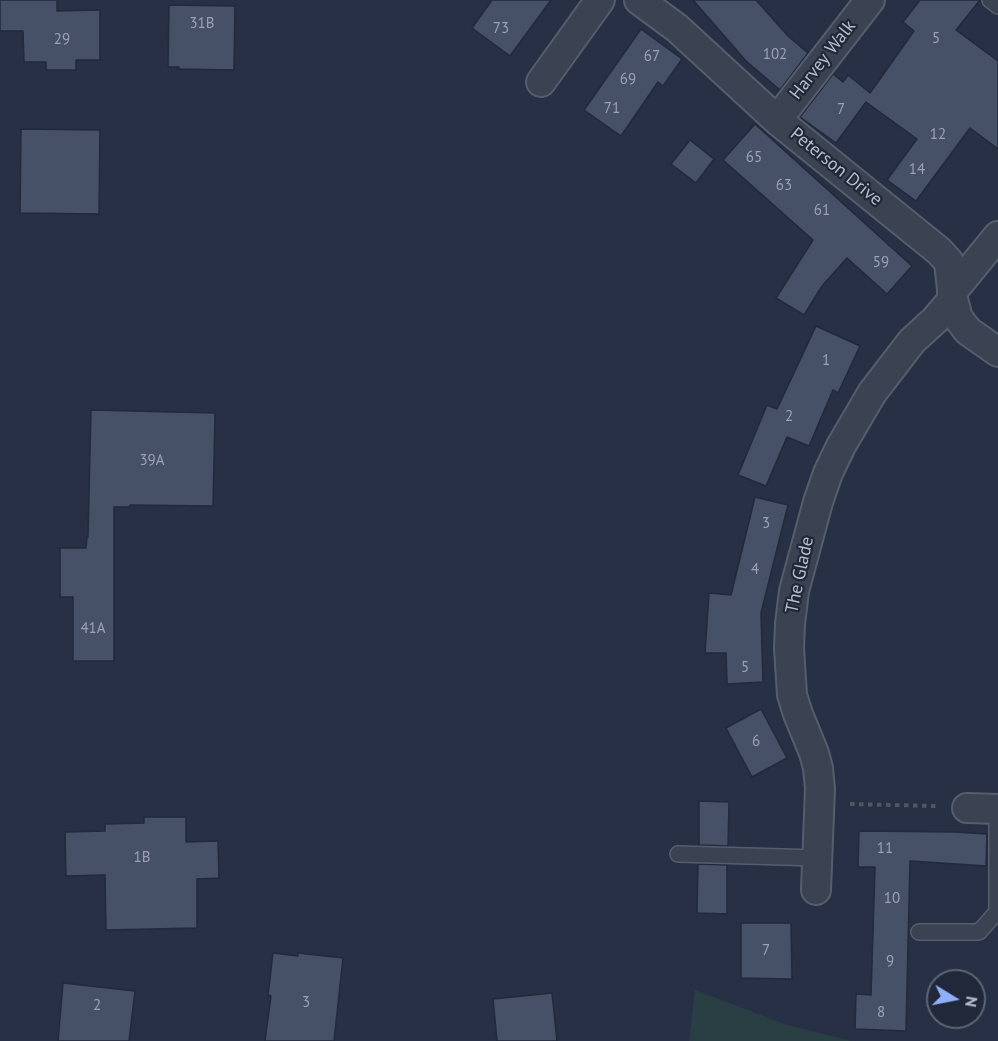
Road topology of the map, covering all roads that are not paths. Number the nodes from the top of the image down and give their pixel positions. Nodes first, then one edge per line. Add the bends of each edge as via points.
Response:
1 (600, 0) edge
2 (639, 0) edge
3 (870, 0) edge
4 (990, 0) edge
5 (998, 6) edge
6 (541, 82) dead end
7 (777, 120) junction
8 (998, 236) edge
9 (952, 295) junction
10 (998, 352) edge
11 (967, 808) road end
12 (997, 809) edge
13 (678, 854) dead end
14 (818, 858) junction
15 (816, 890) dead end
16 (919, 932) dead end

1 - 6 street
2 - 7 street, Peterson Drive via 677,28
3 - 7 street, Harvey Walk
4 - 5 lane
7 - 9 street, Peterson Drive via 939,251 949,262
8 - 9 street, The Glade
9 - 10 street, Peterson Drive via 958,318 968,331
9 - 14 street, The Glade via 872,393 841,446 828,473 801,560 790,624 790,673 792,694 818,768
11 - 12 street
12 - 16 lane via 997,912 979,932
13 - 14 lane
14 - 15 street, The Glade

